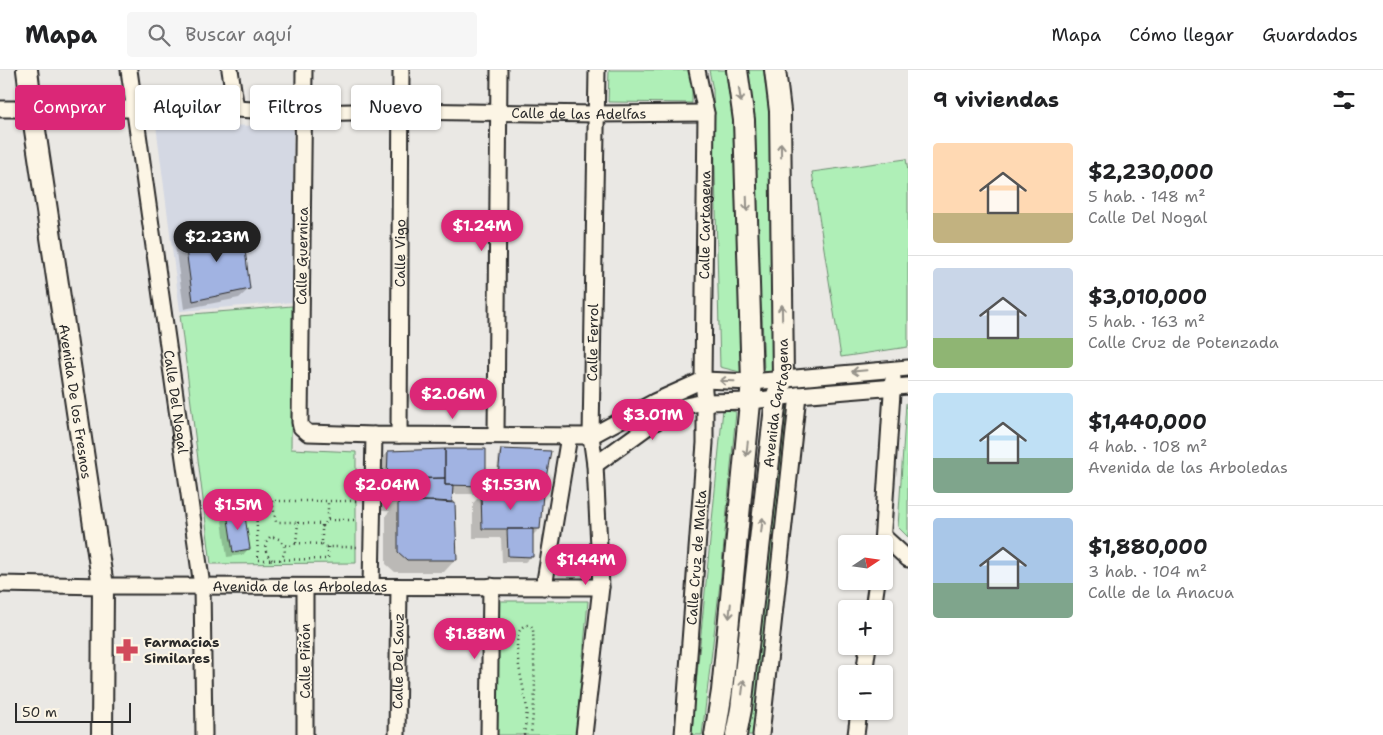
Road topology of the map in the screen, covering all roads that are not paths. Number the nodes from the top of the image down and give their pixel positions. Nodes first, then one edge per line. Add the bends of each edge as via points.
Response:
1 (27, 70) edge
2 (128, 70) edge
3 (230, 70) edge
4 (304, 70) edge
5 (401, 70) edge
6 (498, 70) edge
7 (597, 70) edge
8 (698, 70) edge
9 (737, 70) edge
10 (775, 70) edge
11 (29, 85) edge
12 (232, 85) edge
13 (304, 85) edge
14 (401, 85) edge
15 (0, 109) edge
16 (15, 109) edge
17 (125, 110) edge
18 (133, 110) junction
19 (441, 112) edge
20 (498, 113) junction
21 (706, 113) junction
22 (596, 114) junction
23 (35, 130) edge
24 (304, 130) edge
25 (401, 130) edge
26 (901, 368) edge
27 (783, 378) junction
28 (703, 380) junction
29 (908, 386) edge
30 (892, 387) junction
31 (752, 392) junction
32 (798, 395) junction
33 (776, 398) junction
34 (705, 402) junction
35 (374, 435) junction
36 (399, 435) junction
37 (496, 435) junction
38 (569, 436) junction
39 (592, 436) junction
40 (595, 465) junction
41 (882, 535) edge
42 (893, 548) edge
43 (908, 559) edge
44 (0, 584) edge
45 (103, 586) junction
46 (202, 586) junction
47 (371, 586) junction
48 (491, 586) junction
49 (305, 587) junction
50 (400, 587) junction
51 (544, 587) junction
52 (601, 587) junction
53 (858, 720) edge
54 (102, 735) edge
55 (204, 735) edge
56 (305, 735) edge
57 (397, 735) edge
58 (489, 735) edge
59 (584, 735) edge
60 (683, 735) edge
61 (715, 735) edge
62 (736, 735) edge
63 (761, 735) edge
64 (856, 735) edge

1 - 11 street, Avenida De los Fresnos
2 - 18 street, Calle Del Nogal
3 - 12 street
4 - 13 street, Calle Guernica
5 - 14 street, Calle Vigo
6 - 20 street
7 - 22 street, Calle Ferrol
8 - 21 street, Calle Cartagena
9 -> 31 street, Avenida Cartagena via 744,120
27 -> 10 street, Avenida Cartagena via 780,111
15 - 16 street, Calle de las Adelfas
17 - 18 street, Calle de las Adelfas
18 - 46 street, Calle Del Nogal
19 - 20 street, Calle de las Adelfas
20 - 22 street, Calle de las Adelfas
20 - 37 street
21 - 22 street, Calle de las Adelfas
21 - 28 street, Calle Cartagena
22 - 39 street, Calle Ferrol
23 - 45 street, Avenida De los Fresnos
24 - 35 street, Calle Guernica via 301,427 314,434
25 - 36 street, Calle Vigo
26 -> 27 street
26 - 30 street
27 - 31 street
27 - 32 street
27 - 33 street, Avenida Cartagena
31 -> 28 street
28 - 34 street, Calle Cruz de Malta
28 - 39 street
29 - 30 street
30 - 32 street
30 - 41 street
31 - 33 street
31 - 34 street
31 -> 61 street, Avenida Cartagena
32 - 33 street
32 - 63 street
62 -> 33 street, Avenida Cartagena
34 - 40 street via 685,406 650,425
34 - 60 street, Calle Cruz de Malta via 705,443
35 - 36 street
35 - 47 street
36 - 37 street
37 - 38 street
38 - 39 street
38 - 51 street
39 - 40 street, Calle Ferrol
40 - 52 street, Calle Ferrol
42 - 43 street
44 - 45 street, Avenida de las Arboledas
45 - 46 street, Avenida de las Arboledas
45 - 54 street, Avenida De los Fresnos
46 - 49 street, Avenida de las Arboledas
46 - 55 street, Calle Del Nogal
47 - 49 street, Avenida de las Arboledas
47 - 50 street, Avenida de las Arboledas
48 - 50 street, Avenida de las Arboledas
48 - 51 street, Avenida de las Arboledas
48 - 58 street
49 - 56 street, Calle Piñón
50 - 57 street, Calle Del Sauz
51 - 52 street, Avenida de las Arboledas
52 - 59 street, Calle Ferrol
53 - 64 street

